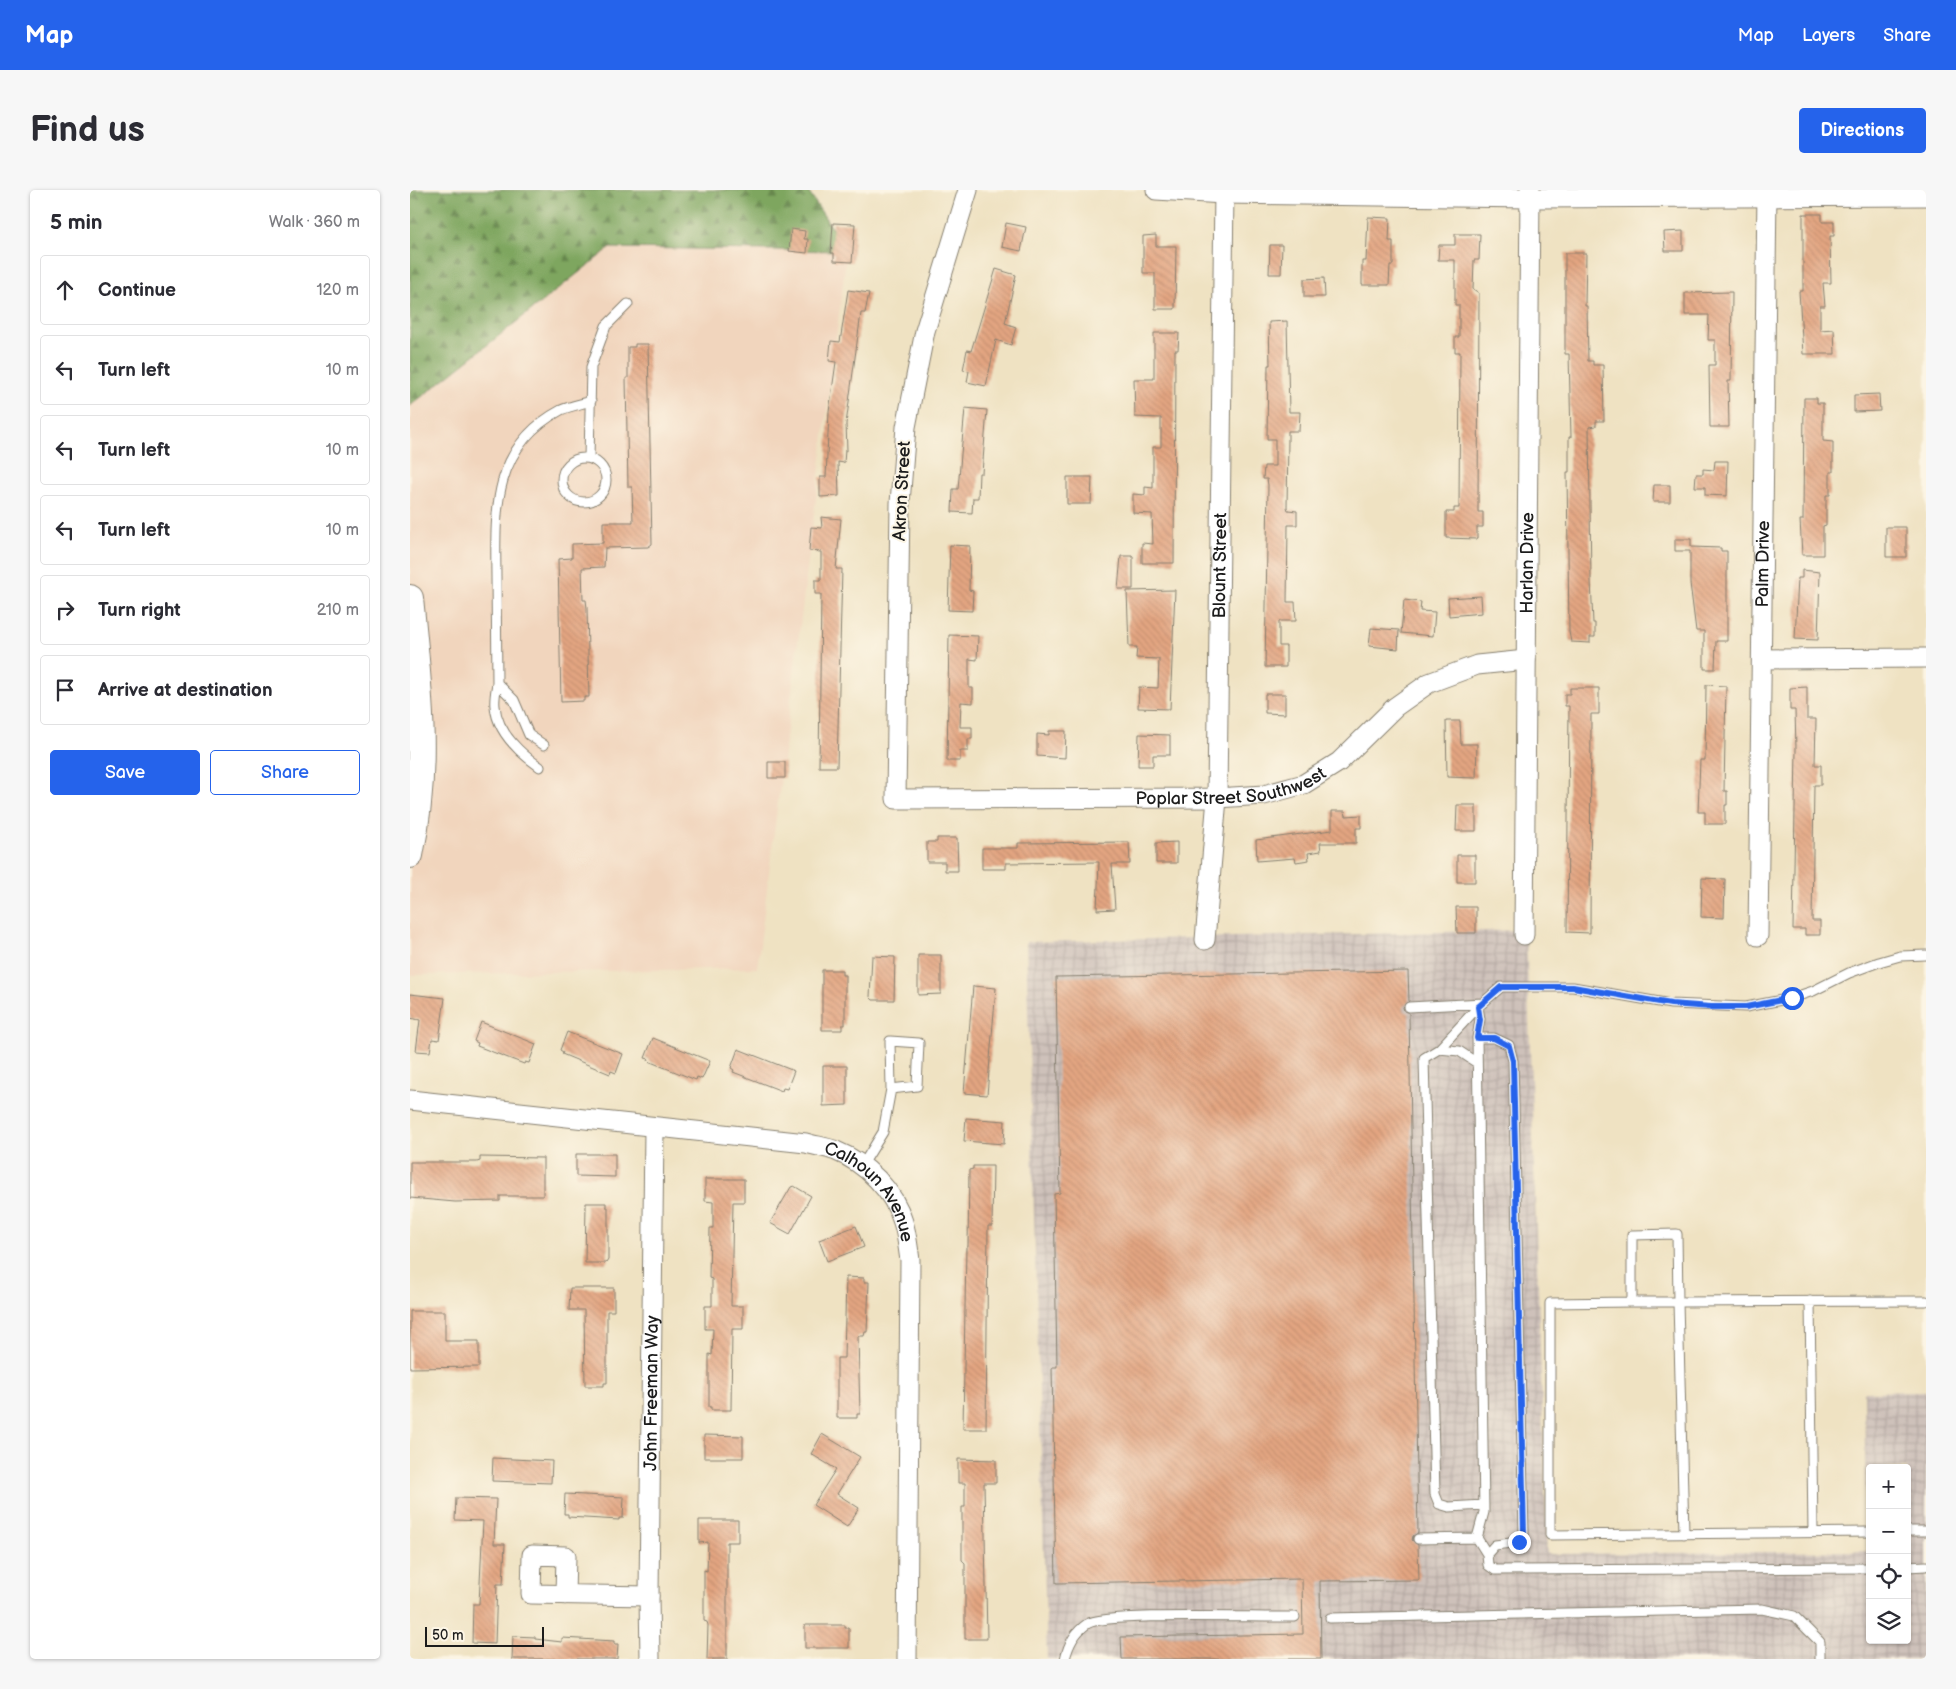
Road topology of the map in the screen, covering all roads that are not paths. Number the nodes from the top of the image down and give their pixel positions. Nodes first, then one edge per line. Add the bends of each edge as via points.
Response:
1 (968, 190) edge
2 (1156, 190) edge
3 (1224, 192) edge
4 (1530, 194) edge
5 (1767, 194) edge
6 (1926, 196) edge
7 (628, 304) dead end
8 (590, 401) junction
9 (589, 458) junction
10 (410, 598) edge
11 (1926, 658) edge
12 (1762, 659) junction
13 (1526, 660) junction
14 (497, 683) junction
15 (544, 745) dead end
16 (540, 767) dead end
17 (1217, 798) junction
18 (896, 799) joint
19 (410, 856) edge
20 (1524, 935) dead end
21 (1758, 936) dead end
22 (1205, 940) dead end
23 (1926, 955) edge
24 (1480, 1005) junction
25 (1409, 1007) dead end
26 (1477, 1038) junction
27 (1439, 1049) junction
28 (1477, 1063) junction
29 (891, 1089) junction
30 (410, 1100) edge
31 (654, 1128) junction
32 (862, 1166) junction
33 (1810, 1301) junction
34 (1926, 1301) edge
35 (1632, 1302) junction
36 (1678, 1302) junction
37 (1484, 1505) junction
38 (1911, 1531) edge
39 (1926, 1531) edge
40 (1813, 1532) junction
41 (1866, 1532) edge
42 (1684, 1534) junction
43 (1477, 1538) junction
44 (1418, 1540) dead end
45 (1487, 1554) junction
46 (1926, 1566) edge
47 (1911, 1567) edge
48 (1866, 1568) edge
49 (565, 1595) dead end
50 (649, 1596) junction
51 (1295, 1617) dead end
52 (1330, 1618) dead end
53 (650, 1659) edge
54 (907, 1659) edge
55 (1065, 1659) edge
56 (1820, 1659) edge

1 - 18 street, Akron Street via 925,331 906,427 900,503
2 - 3 street
3 - 4 street
3 - 17 street, Blount Street
4 - 5 street
4 - 13 street, Harlan Drive
5 - 6 street
5 - 12 street, Palm Drive
7 - 8 lane via 606,326 598,344 591,367
8 - 9 lane
8 - 14 lane via 563,410 537,426 514,454 500,484 495,517
9 - 9 lane via 572,461 562,475 565,492 579,501 596,498 606,484 602,468
10 - 19 main road via 422,735 420,794
11 - 12 street
12 - 21 street, Palm Drive
13 - 17 street, Poplar Street Southwest via 1476,665 1429,683 1396,706 1339,762 1304,784 1264,795
13 - 20 street, Harlan Drive
14 - 15 lane via 514,700 529,735
14 - 16 lane via 495,707 508,738 523,756
17 - 18 street, Poplar Street Southwest
17 - 22 street, Blount Street
23 - 24 lane via 1900,956 1879,962 1849,972 1813,991 1746,1007 1671,1004 1563,987 1501,987
24 - 25 lane
24 - 26 lane
24 - 27 lane
26 - 28 lane
26 - 45 lane via 1494,1038 1509,1046 1513,1061 1524,1534 1519,1542 1494,1546
27 - 28 lane via 1459,1051
27 - 37 lane via 1424,1058 1435,1494 1439,1504 1450,1507
28 - 37 lane
29 - 29 lane via 917,1086 919,1043 890,1041
29 - 32 lane via 883,1132
30 - 31 street, Calhoun Avenue
31 - 32 street, Calhoun Avenue via 806,1143 836,1151
31 - 50 street, John Freeman Way
32 - 54 street, Calhoun Avenue via 893,1199 903,1222 910,1260
33 - 34 lane
33 - 36 lane
33 - 40 lane
35 - 36 lane
35 - 36 lane via 1632,1235 1677,1234
35 - 42 lane via 1550,1304 1550,1535
36 - 42 lane
37 - 43 lane
38 - 39 lane
40 - 41 lane
40 - 42 lane
43 - 44 lane
43 - 45 lane
45 - 48 lane via 1488,1564 1495,1570
46 - 47 lane
49 - 50 street
50 - 53 street, John Freeman Way
51 - 55 lane via 1118,1618 1087,1624 1068,1644
52 - 56 lane via 1762,1609 1794,1616 1820,1642

